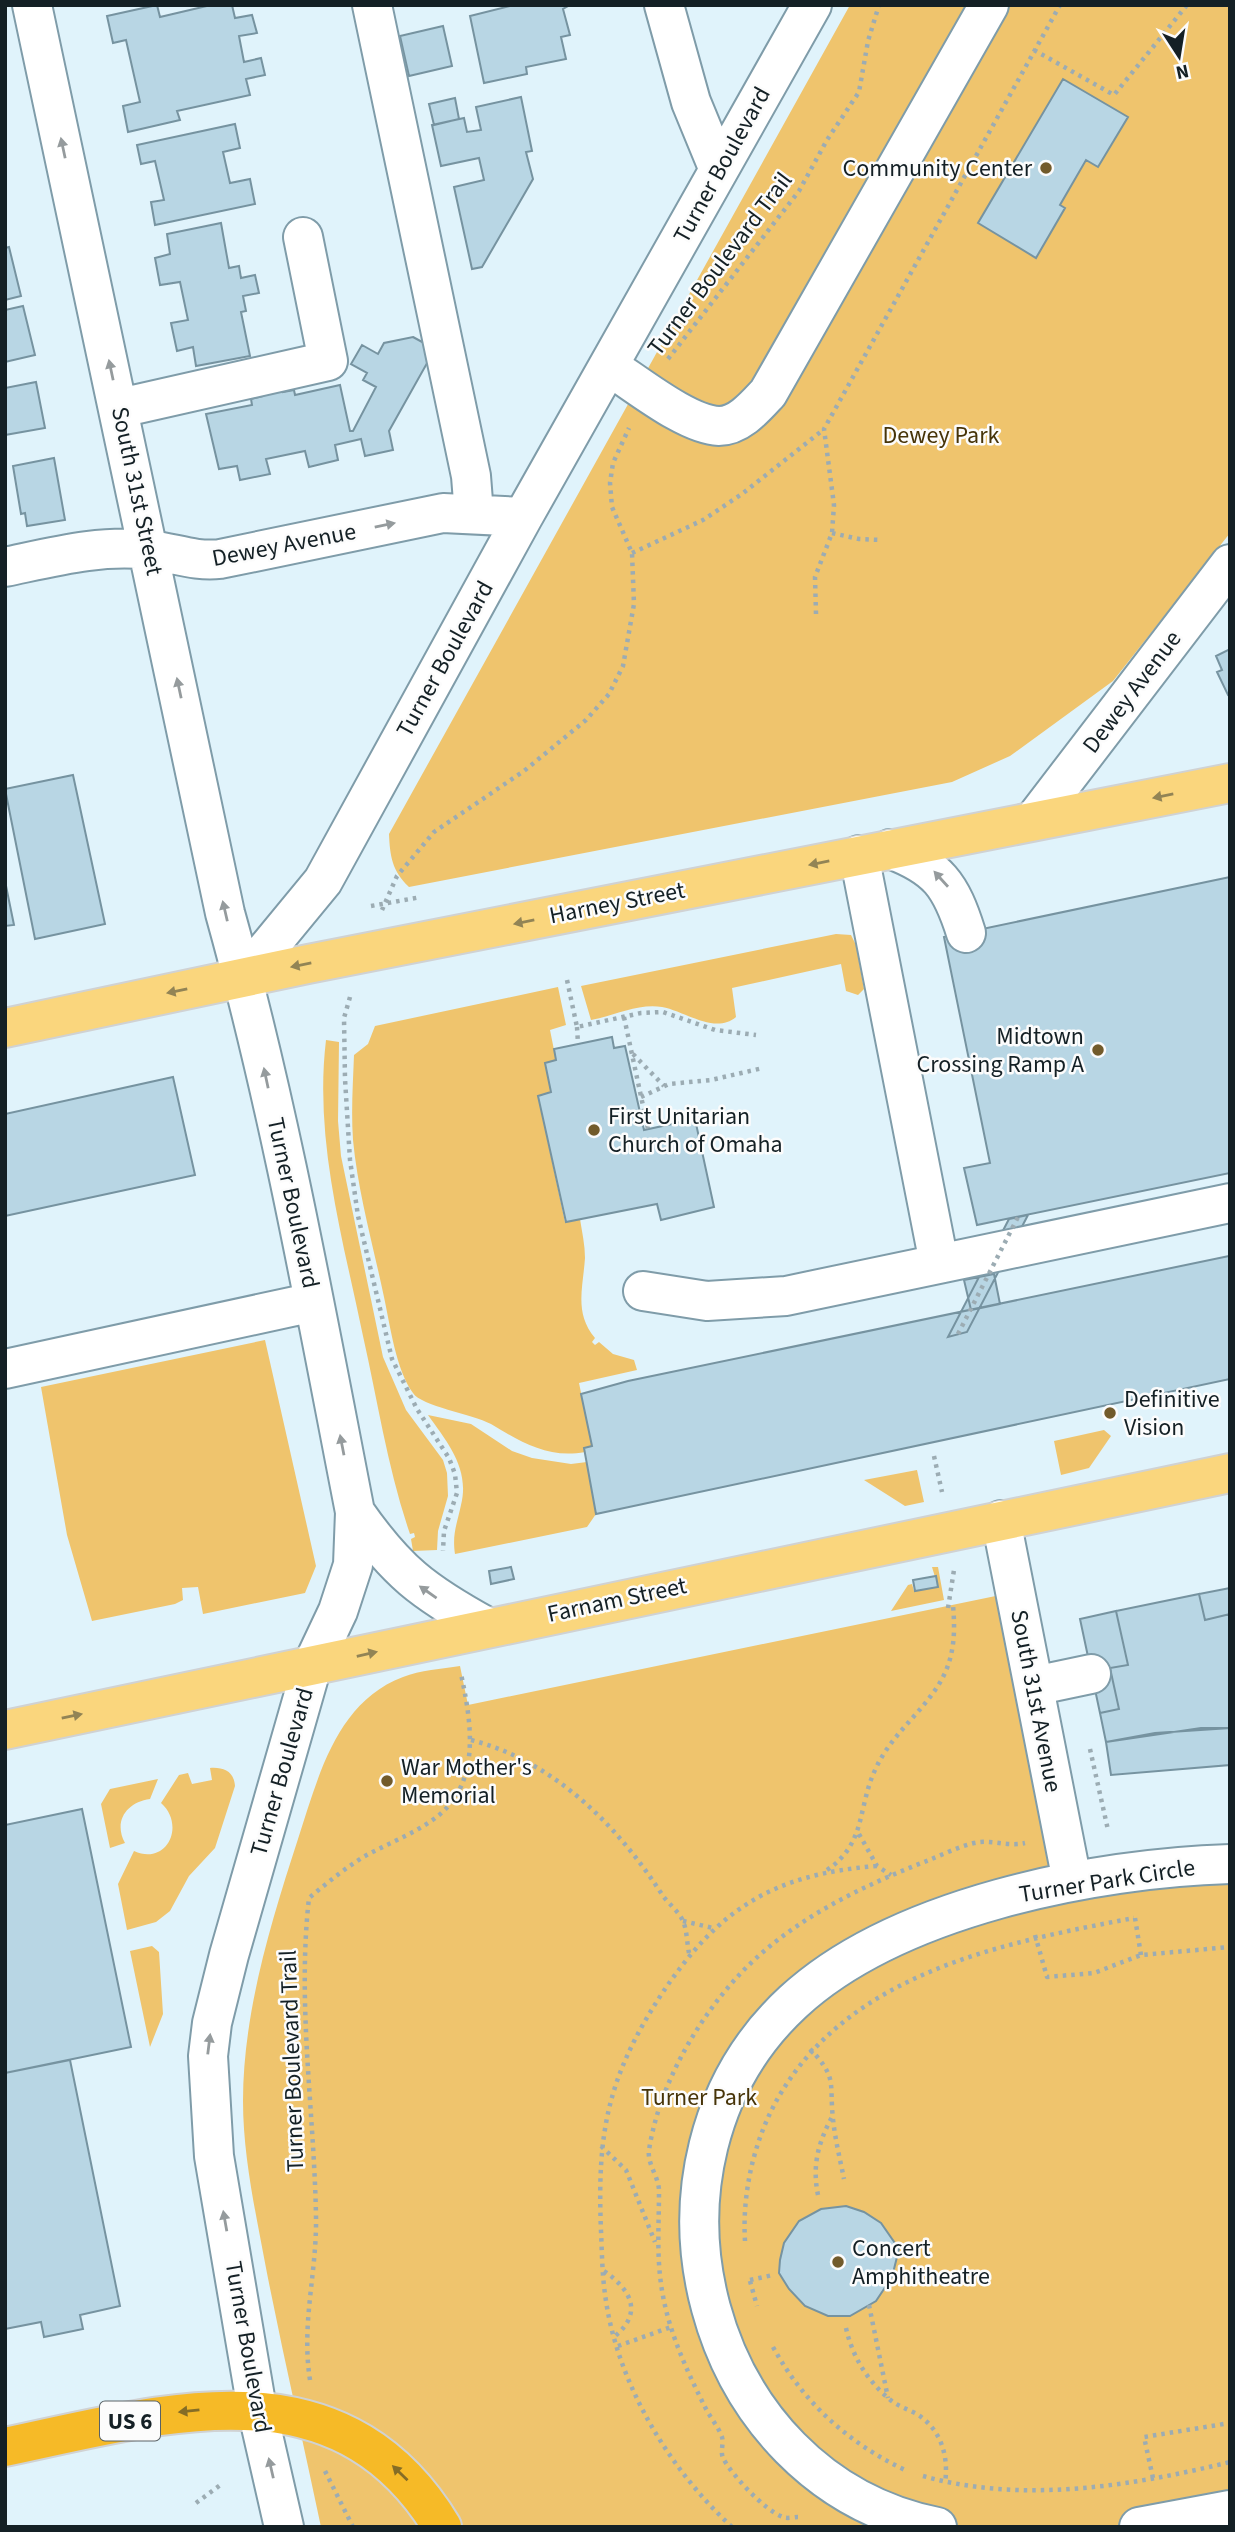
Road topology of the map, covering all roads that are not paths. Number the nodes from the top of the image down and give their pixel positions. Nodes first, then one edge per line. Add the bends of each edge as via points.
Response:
1 (32, 5) edge
2 (372, 5) edge
3 (664, 5) edge
4 (812, 5) edge
5 (989, 5) edge
6 (719, 170) junction
7 (303, 237) dead end
8 (610, 367) junction
9 (120, 408) junction
10 (474, 514) junction
11 (523, 517) junction
12 (150, 550) junction
13 (1230, 564) edge
14 (5, 567) edge
15 (1230, 783) edge
16 (1034, 820) junction
17 (943, 838) junction
18 (875, 852) junction
19 (244, 977) junction
20 (5, 1028) edge
21 (1230, 1203) edge
22 (939, 1263) junction
23 (642, 1291) dead end
24 (314, 1303) junction
25 (5, 1369) edge
26 (1230, 1473) edge
27 (355, 1512) junction
28 (1001, 1520) junction
29 (487, 1627) junction
30 (312, 1666) junction
31 (1091, 1674) dead end
32 (1034, 1686) junction
33 (5, 1730) edge
34 (1230, 1864) edge
35 (1072, 1881) junction
36 (257, 2409) junction
37 (5, 2447) edge
38 (940, 2510) edge
39 (1213, 2517) edge
40 (285, 2527) edge
41 (442, 2527) edge
42 (1139, 2527) edge

9 -> 1 street, South 31st Street
2 - 10 street via 471,476
3 - 6 street via 691,102
4 - 6 street, Turner Boulevard
5 - 8 street via 768,393 738,420 720,426 688,416
6 - 8 street, Turner Boulevard
7 - 9 street via 328,361
8 - 11 street, Turner Boulevard
9 - 12 street, South 31st Street
10 - 11 street, Dewey Avenue
12 -> 10 street, Dewey Avenue via 193,560 220,559 443,513
11 - 19 street, Turner Boulevard via 323,881
12 - 14 street, Dewey Avenue via 81,551
19 -> 12 street, South 31st Street via 225,913
13 - 16 street, Dewey Avenue
15 -> 16 main road, Harney Street
16 - 17 main road, Harney Street
17 - 18 main road, Harney Street
17 -> 18 street via 975,882 978,930 927,866
18 -> 19 main road, Harney Street
18 - 22 street
19 -> 20 main road, Harney Street
24 -> 19 street, Turner Boulevard
21 - 22 street
22 - 23 street via 786,1296 746,1300 674,1298
24 - 25 street
27 -> 24 street, Turner Boulevard
26 - 28 main road, Farnam Street
29 -> 27 street via 417,1584 385,1555
27 - 30 street, Turner Boulevard via 353,1565
28 - 29 main road, Farnam Street
28 - 32 street, South 31st Avenue
30 -> 29 main road, Farnam Street
33 -> 30 main road, Farnam Street
36 -> 30 street, Turner Boulevard via 214,2156 208,2056 229,1955
31 - 32 street
32 - 35 street, South 31st Avenue
34 - 35 street, Turner Park Circle
35 - 38 street, Turner Park Circle via 988,1902 900,1936 817,1982 782,2013 750,2056 724,2102 709,2149 700,2203 701,2268 712,2319 739,2380 765,2418 811,2466 864,2501 908,2520
36 -> 37 highway, US 6 via 170,2413
40 -> 36 street, Turner Boulevard
41 -> 36 highway, US 6 via 426,2500 384,2458 317,2424
39 - 42 street

